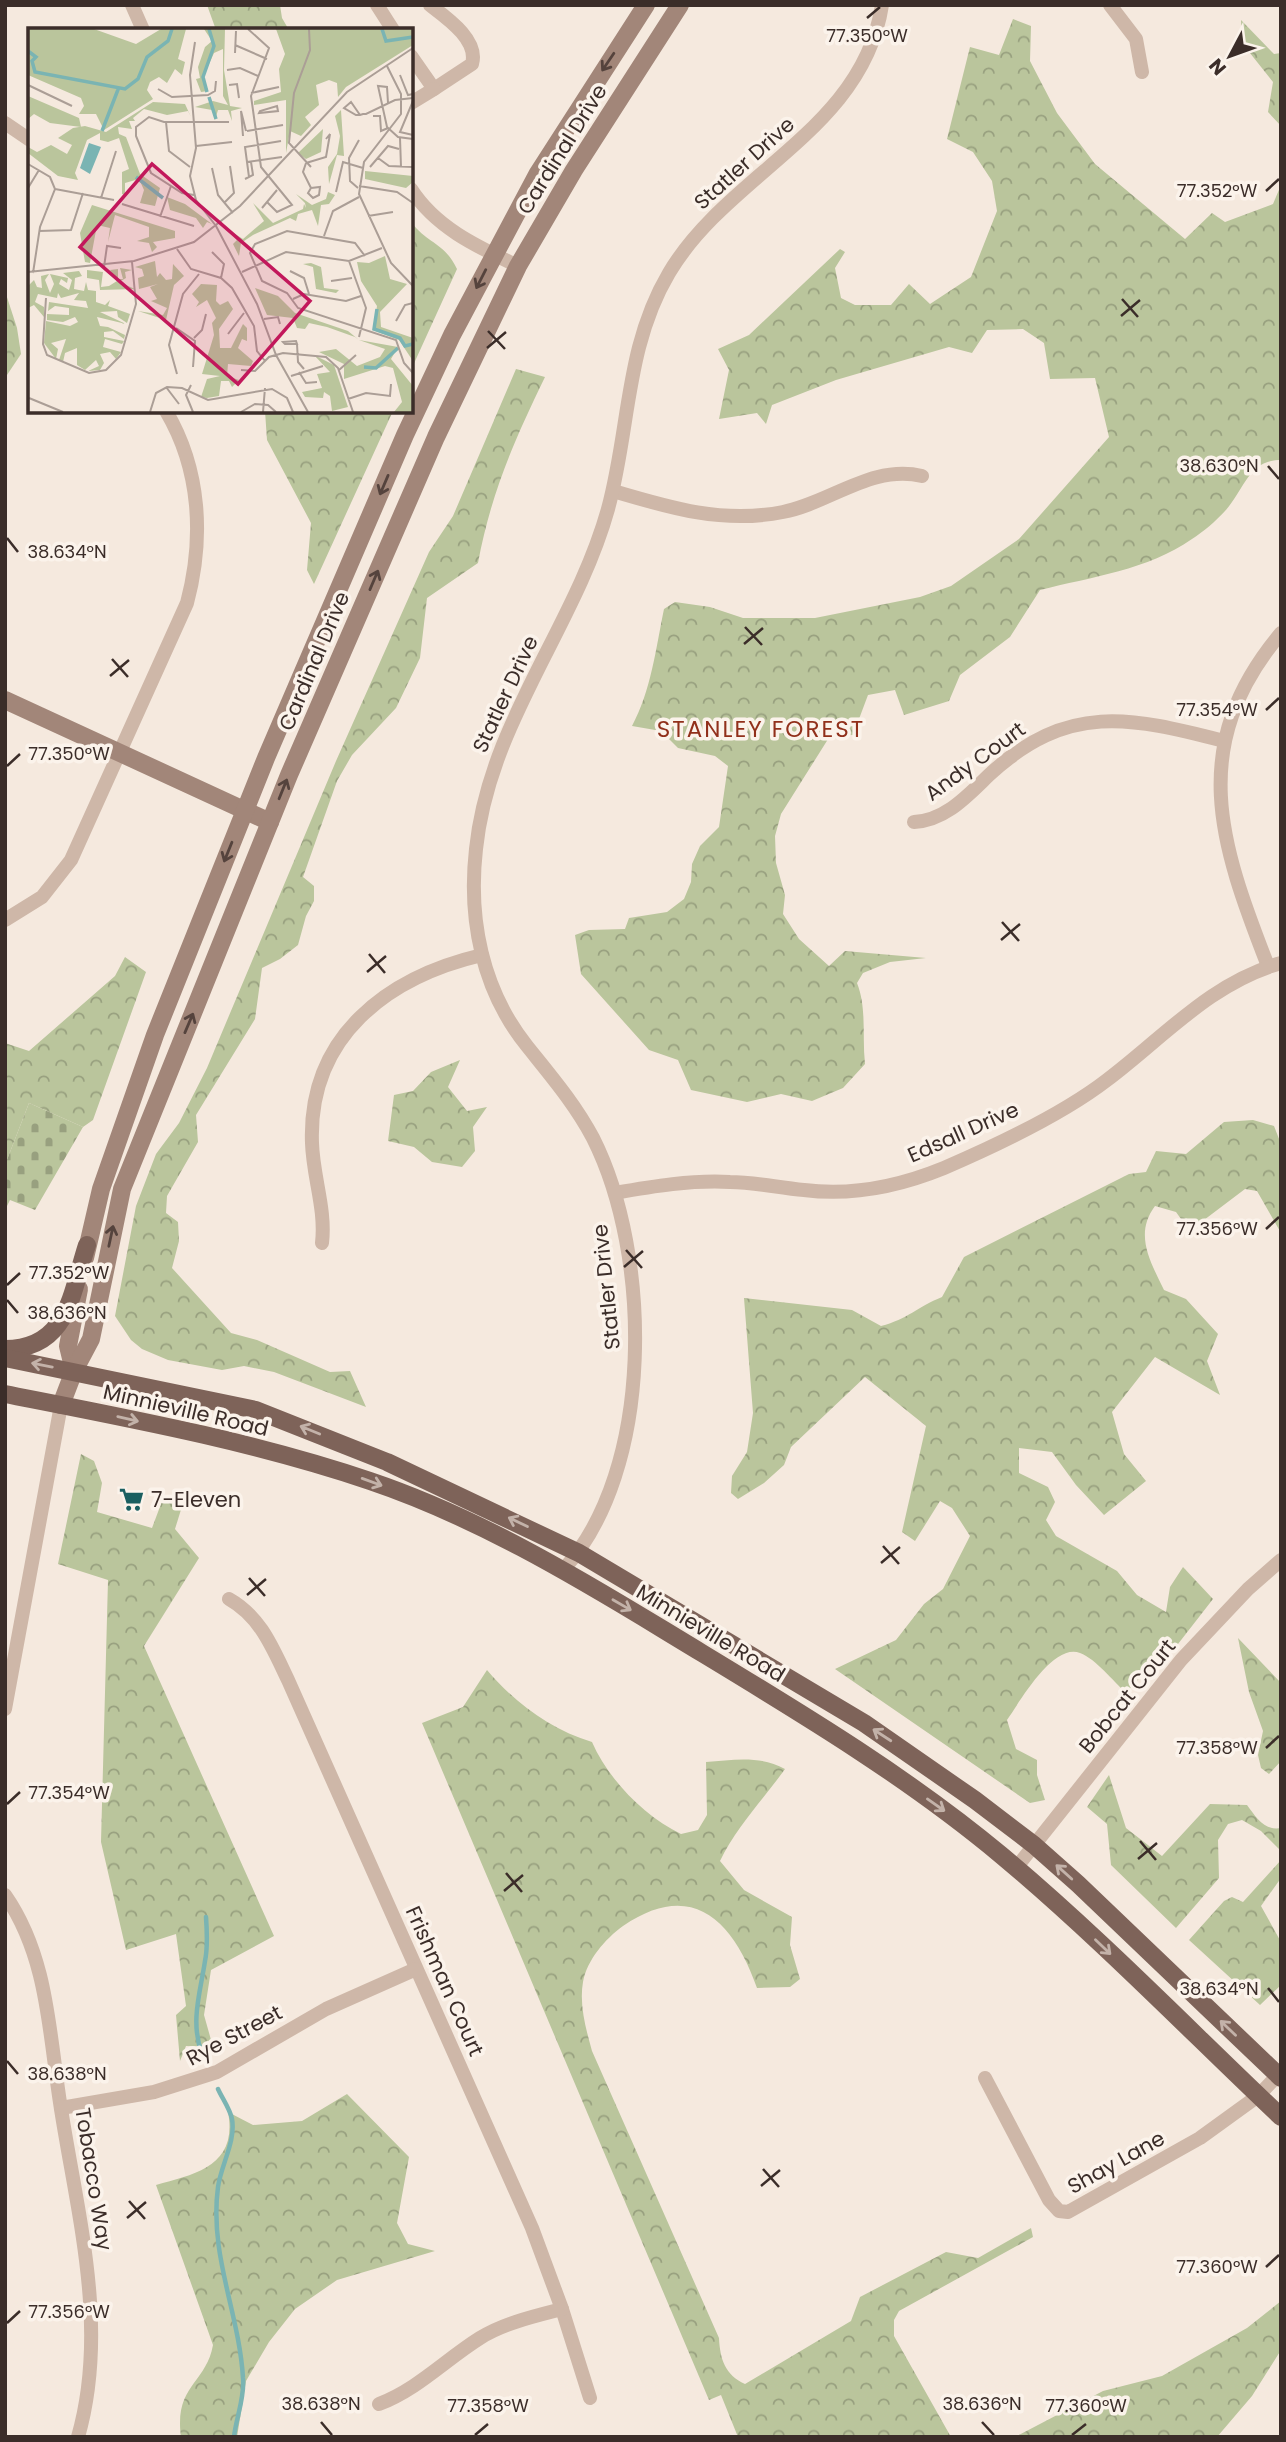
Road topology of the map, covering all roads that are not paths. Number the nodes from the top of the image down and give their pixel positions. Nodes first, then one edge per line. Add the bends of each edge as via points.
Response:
1 (132, 5) edge
2 (377, 5) edge
3 (430, 5) edge
4 (646, 5) edge
5 (680, 5) edge
6 (882, 5) edge
7 (1110, 5) edge
8 (142, 28) edge
9 (392, 28) edge
10 (413, 59) edge
11 (1142, 72) dead end
12 (434, 89) junction
13 (413, 102) edge
14 (5, 123) edge
15 (28, 139) edge
16 (413, 191) edge
17 (493, 254) junction
18 (518, 266) junction
19 (167, 413) edge
20 (922, 476) dead end
21 (613, 491) junction
22 (1281, 633) edge
23 (5, 700) edge
24 (1224, 741) junction
25 (121, 753) junction
26 (244, 810) junction
27 (270, 822) junction
28 (914, 822) dead end
29 (5, 920) edge
30 (482, 956) junction
31 (1275, 964) edge
32 (615, 1193) junction
33 (322, 1243) dead end
34 (87, 1245) junction
35 (5, 1349) edge
36 (5, 1357) edge
37 (74, 1371) junction
38 (5, 1394) edge
39 (61, 1405) junction
40 (579, 1553) junction
41 (1281, 1560) edge
42 (563, 1570) junction
43 (229, 1599) dead end
44 (5, 1709) edge
45 (1034, 1845) junction
46 (1016, 1868) junction
47 (5, 1895) edge
48 (416, 1969) junction
49 (1280, 2076) edge
50 (985, 2078) dead end
51 (1258, 2096) junction
52 (61, 2108) junction
53 (1281, 2117) edge
54 (562, 2309) junction
55 (590, 2398) dead end
56 (379, 2404) dead end
57 (78, 2437) edge

1 - 8 street
2 - 9 street
3 - 12 street via 457,27 474,57 469,67
4 -> 17 main road, Cardinal Drive
5 - 18 main road, Cardinal Drive
6 - 21 street, Statler Drive via 863,64 830,113 702,229 669,272 633,361
7 - 11 street via 1136,39
10 - 12 street
12 - 13 street
14 - 15 street
16 - 17 street via 437,220
17 - 18 street
17 -> 26 main road, Cardinal Drive via 405,435
27 -> 18 main road, Cardinal Drive via 436,438
19 - 25 street via 194,485 198,519 195,573 187,603
20 - 21 street via 884,475 792,510 737,517 699,514
21 - 30 street, Statler Drive via 579,589 518,707 486,793 473,873
22 - 24 street via 1237,699
23 - 25 main road
24 - 28 street, Andy Court via 1135,720 1086,723 1039,739 1001,764 952,809
24 - 31 street via 1220,797 1227,854
25 - 26 main road
25 - 29 street via 65,870 42,897
26 - 27 main road
26 -> 34 main road, Cardinal Drive via 115,1145
37 -> 27 main road, Cardinal Drive via 91,1339 122,1189
30 - 32 street, Statler Drive via 508,1019 582,1118
30 - 33 street via 448,963 396,986 377,999 341,1042 313,1113 313,1165 322,1208
31 - 32 street, Edsall Drive via 1233,982 1188,1012 1083,1097 914,1179 824,1192 690,1182
32 - 40 street, Statler Drive via 632,1297 634,1384 621,1461 610,1494
34 - 35 main road via 65,1313 54,1331 33,1346
34 - 37 main road, Cardinal Drive via 68,1346
37 -> 36 main road, Minnieville Road
37 - 39 main road, Cardinal Drive
40 -> 37 main road, Minnieville Road via 468,1497 295,1424 256,1410
38 - 39 main road, Minnieville Road
39 -> 42 main road, Minnieville Road via 255,1448 372,1481
39 - 44 street
40 - 42 street, Statler Drive
45 -> 40 main road, Minnieville Road via 864,1723
41 - 45 street, Bobcat Court via 1181,1660
42 -> 46 main road, Minnieville Road via 851,1746
43 - 48 street, Frishman Court via 262,1628
45 - 46 street, Bobcat Court
49 -> 45 main road, Minnieville Road
46 -> 51 main road, Minnieville Road
47 - 52 street, Tobacco Way via 36,1955
48 - 52 street, Rye Street via 326,2009 217,2072 154,2092
48 - 54 street, Frishman Court via 533,2228
49 - 51 street, Shay Lane
50 - 51 street, Shay Lane via 1049,2200 1059,2211 1068,2212 1200,2138
51 - 53 main road, Minnieville Road
52 - 57 street, Tobacco Way via 90,2295 90,2383
54 - 55 street, Frishman Court
54 - 56 street via 481,2337 412,2388

